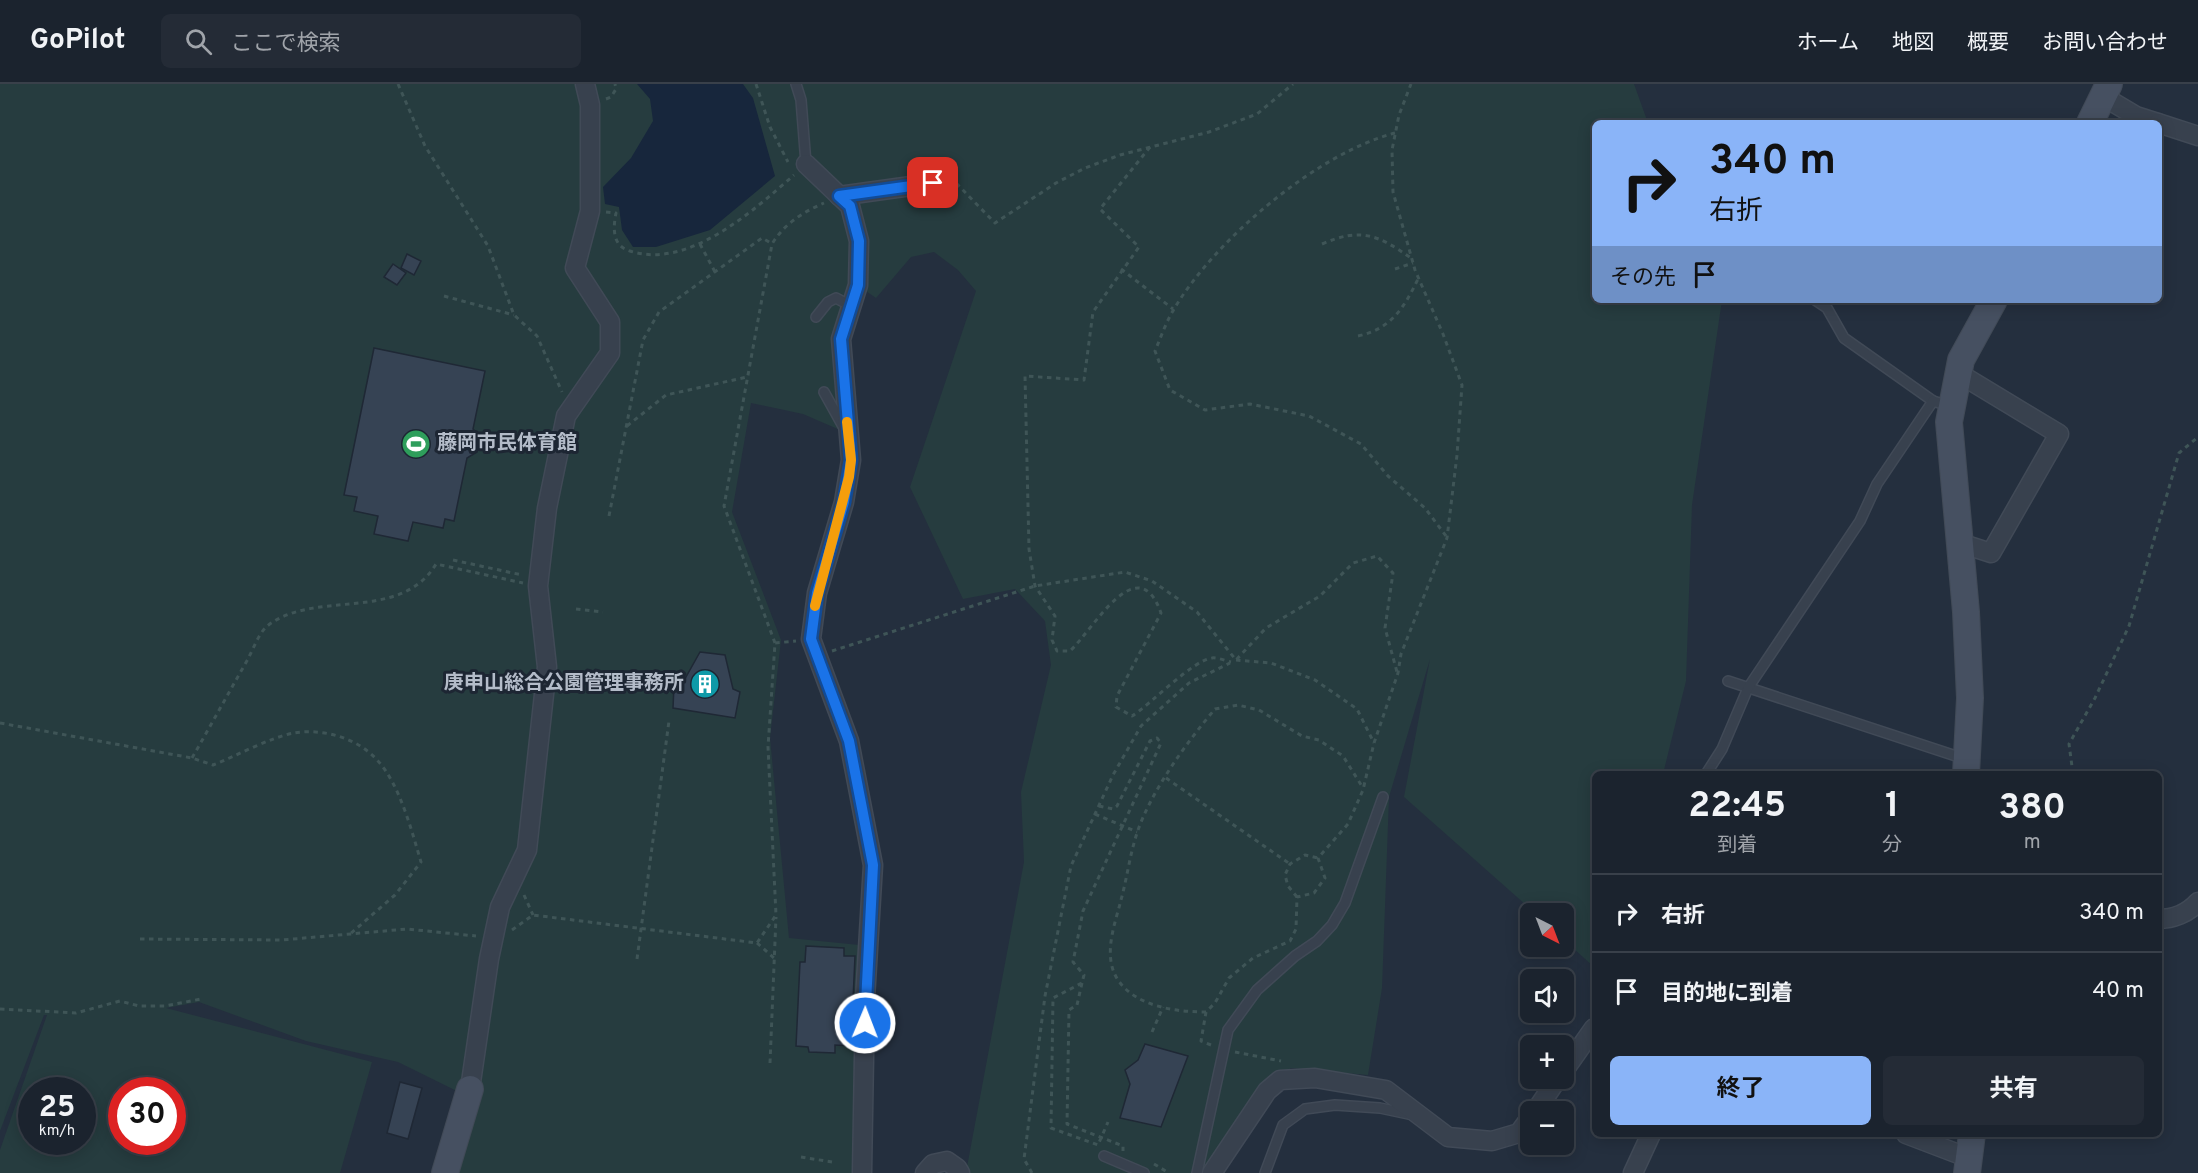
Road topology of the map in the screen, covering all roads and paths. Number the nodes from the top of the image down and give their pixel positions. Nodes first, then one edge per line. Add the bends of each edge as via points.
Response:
1 (398, 84) edge
2 (585, 84) edge
3 (756, 84) edge
4 (796, 84) edge
5 (1293, 84) edge
6 (1411, 84) edge
7 (2107, 91) edge
8 (2092, 120) edge
9 (2149, 120) edge
10 (2162, 124) edge
11 (1395, 132) junction
12 (2198, 136) edge
13 (1150, 147) junction
14 (798, 164) junction
15 (933, 183) joint
16 (839, 196) junction
17 (590, 212) junction
18 (700, 244) junction
19 (771, 244) junction
20 (1322, 244) dead end
21 (1411, 258) junction
22 (1413, 263) junction
23 (1121, 269) junction
24 (1395, 269) dead end
25 (715, 272) junction
26 (1418, 279) junction
27 (444, 296) dead end
28 (1820, 303) edge
29 (1985, 303) edge
30 (851, 306) junction
31 (1173, 309) junction
32 (514, 315) junction
33 (816, 317) dead end
34 (1358, 336) dead end
35 (1958, 373) junction
36 (747, 377) junction
37 (824, 392) dead end
38 (1942, 404) junction
39 (570, 411) junction
40 (627, 426) junction
41 (849, 435) junction
42 (2198, 437) edge
43 (609, 516) dead end
44 (1447, 538) junction
45 (1960, 543) junction
46 (453, 560) dead end
47 (516, 574) dead end
48 (538, 586) junction
49 (1035, 586) junction
50 (576, 609) dead end
51 (603, 612) dead end
52 (775, 643) junction
53 (815, 647) junction
54 (1236, 660) junction
55 (1231, 662) junction
56 (1398, 674) junction
57 (1728, 681) dead end
58 (1749, 688) junction
59 (669, 721) dead end
60 (0, 723) edge
61 (1374, 743) junction
62 (192, 758) junction
63 (1967, 767) edge
64 (1708, 771) edge
65 (2073, 771) edge
66 (1166, 778) junction
67 (1364, 790) junction
68 (1383, 797) dead end
69 (1098, 805) junction
70 (1095, 814) junction
71 (1121, 825) junction
72 (1137, 832) junction
73 (1318, 858) junction
74 (1290, 864) junction
75 (1296, 897) junction
76 (2198, 902) edge
77 (776, 915) junction
78 (2162, 919) edge
79 (642, 929) junction
80 (349, 935) junction
81 (140, 939) dead end
82 (492, 941) junction
83 (757, 943) junction
84 (638, 959) dead end
85 (775, 959) junction
86 (1082, 983) junction
87 (201, 999) dead end
88 (1163, 1007) junction
89 (0, 1009) edge
90 (1206, 1012) junction
91 (1592, 1031) edge
92 (1152, 1032) dead end
93 (1225, 1049) junction
94 (1574, 1056) edge
95 (770, 1063) dead end
96 (1287, 1063) dead end
97 (470, 1089) joint
98 (1421, 1115) junction
99 (1108, 1122) dead end
100 (1067, 1124) dead end
101 (1520, 1132) edge
102 (1650, 1137) edge
103 (1913, 1137) edge
104 (1104, 1156) dead end
105 (801, 1157) dead end
106 (832, 1162) dead end
107 (1969, 1162) edge
108 (445, 1173) edge
109 (862, 1173) edge
110 (925, 1173) edge
111 (960, 1173) edge
112 (1032, 1173) edge
113 (1144, 1173) edge
114 (1197, 1173) edge
115 (1212, 1173) edge
116 (1264, 1173) edge
117 (1633, 1173) edge

1 - 32 path via 425,146 488,246
2 - 17 street via 590,105
3 - 14 path via 770,127
4 - 14 lane via 801,100
5 - 13 path via 1257,114 1209,132
6 - 11 path
7 - 8 street
7 - 9 street via 2136,116
10 - 12 street
11 - 21 path via 1393,192
11 - 31 path via 1369,139 1264,206 1210,261
13 - 15 path via 1085,168 995,223 956,182
13 - 23 path via 1100,208 1140,247
14 - 16 street
14 - 18 path via 756,206
15 - 16 street
16 - 19 path via 801,214
16 - 30 street via 850,206 859,241 858,285
17 - 18 path via 616,213 615,239 623,249 640,254 665,255
17 - 39 street via 575,268 610,322 610,352
18 - 25 path
19 - 25 path via 762,238
19 - 36 path
20 - 21 path via 1349,234 1370,234
21 - 22 path
22 - 24 path
22 - 26 path
23 - 31 path
23 - 49 path via 1093,312 1084,380 1025,376 1029,549
25 - 40 path via 659,312 643,340
26 - 34 path via 1404,308 1389,324
26 - 44 path via 1462,385
27 - 32 path
28 - 38 lane via 1827,308 1844,338
29 - 35 street
30 - 33 lane via 836,298
30 - 41 street via 841,339
31 - 44 path via 1155,351 1170,390 1205,411 1250,404 1309,416 1361,444 1388,476 1425,508
32 - 39 path via 537,336
35 - 38 street
35 - 45 street via 2059,434 1991,553
36 - 40 path via 666,395
36 - 52 path via 724,506
37 - 41 lane
38 - 45 street via 1949,422
38 - 58 lane via 1877,484 1860,521
39 - 48 street via 547,508
40 - 43 path
41 - 53 street via 849,477 817,593
42 - 65 path via 2178,453 2128,626 2069,744
44 - 56 path via 1401,654
45 - 63 street via 1971,698
46 - 47 path
48 - 62 path via 436,564 425,581 383,599 295,613 266,628
48 - 82 street via 547,667 527,850 500,907
49 - 53 path
49 - 54 path via 1125,572 1152,581 1197,612
49 - 55 path via 1055,616 1052,640 1057,651 1070,651 1125,589 1140,588 1156,598 1161,613 1117,696 1116,707 1132,716 1191,669 1212,658
50 - 51 path
52 - 53 path
52 - 77 path via 768,747
53 - 109 street via 849,741 873,865 865,999
54 - 55 path
54 - 56 path via 1266,628 1320,596 1353,563 1377,556 1393,573 1385,628
54 - 61 path via 1271,663 1315,680 1357,709
55 - 69 path via 1189,683 1141,726
56 - 61 path
57 - 58 lane
58 - 63 lane
58 - 64 lane via 1722,750
59 - 79 path
60 - 62 path
61 - 67 path
62 - 80 path via 213,765 293,733 319,732 344,737 378,760 398,795 421,862 395,895
66 - 67 path via 1185,746 1215,709 1238,705 1259,710 1343,756
66 - 72 path
66 - 74 path
67 - 73 path via 1348,824
68 - 93 lane via 1345,903 1332,925 1257,990 1228,1030
69 - 70 path
69 - 71 path via 1113,809 1117,806 1150,741 1157,738 1161,743
70 - 71 path
70 - 112 path via 1071,866 1045,996 1024,1159
71 - 72 path
71 - 86 path via 1083,911 1073,962 1084,975
72 - 88 path via 1110,941 1113,963 1118,980 1137,996
73 - 74 path via 1305,855
73 - 75 path via 1325,878 1314,893
74 - 75 path via 1285,875
75 - 90 path via 1296,929 1290,941 1253,958 1229,978
76 - 78 street via 2191,910
77 - 83 path
77 - 85 path
79 - 82 path via 533,915
79 - 83 path
79 - 84 path
80 - 81 path via 282,940
80 - 82 path via 407,929
82 - 97 street
83 - 85 path
85 - 95 path
86 - 99 path via 1053,998 1051,1128 1098,1145
86 - 100 path via 1077,1005 1069,1010
87 - 89 path via 165,1006 120,1001 76,1013
88 - 90 path via 1176,1012
88 - 92 path
90 - 93 path via 1201,1041
91 - 94 street
93 - 96 path
93 - 114 lane
97 - 108 street
98 - 101 street via 1448,1137 1492,1141
98 - 115 street via 1386,1090 1315,1078 1280,1080 1267,1091
98 - 116 lane via 1335,1105 1305,1109 1283,1125
102 - 117 street
103 - 107 street
104 - 113 lane
105 - 106 path
110 - 111 street via 933,1164 947,1161

